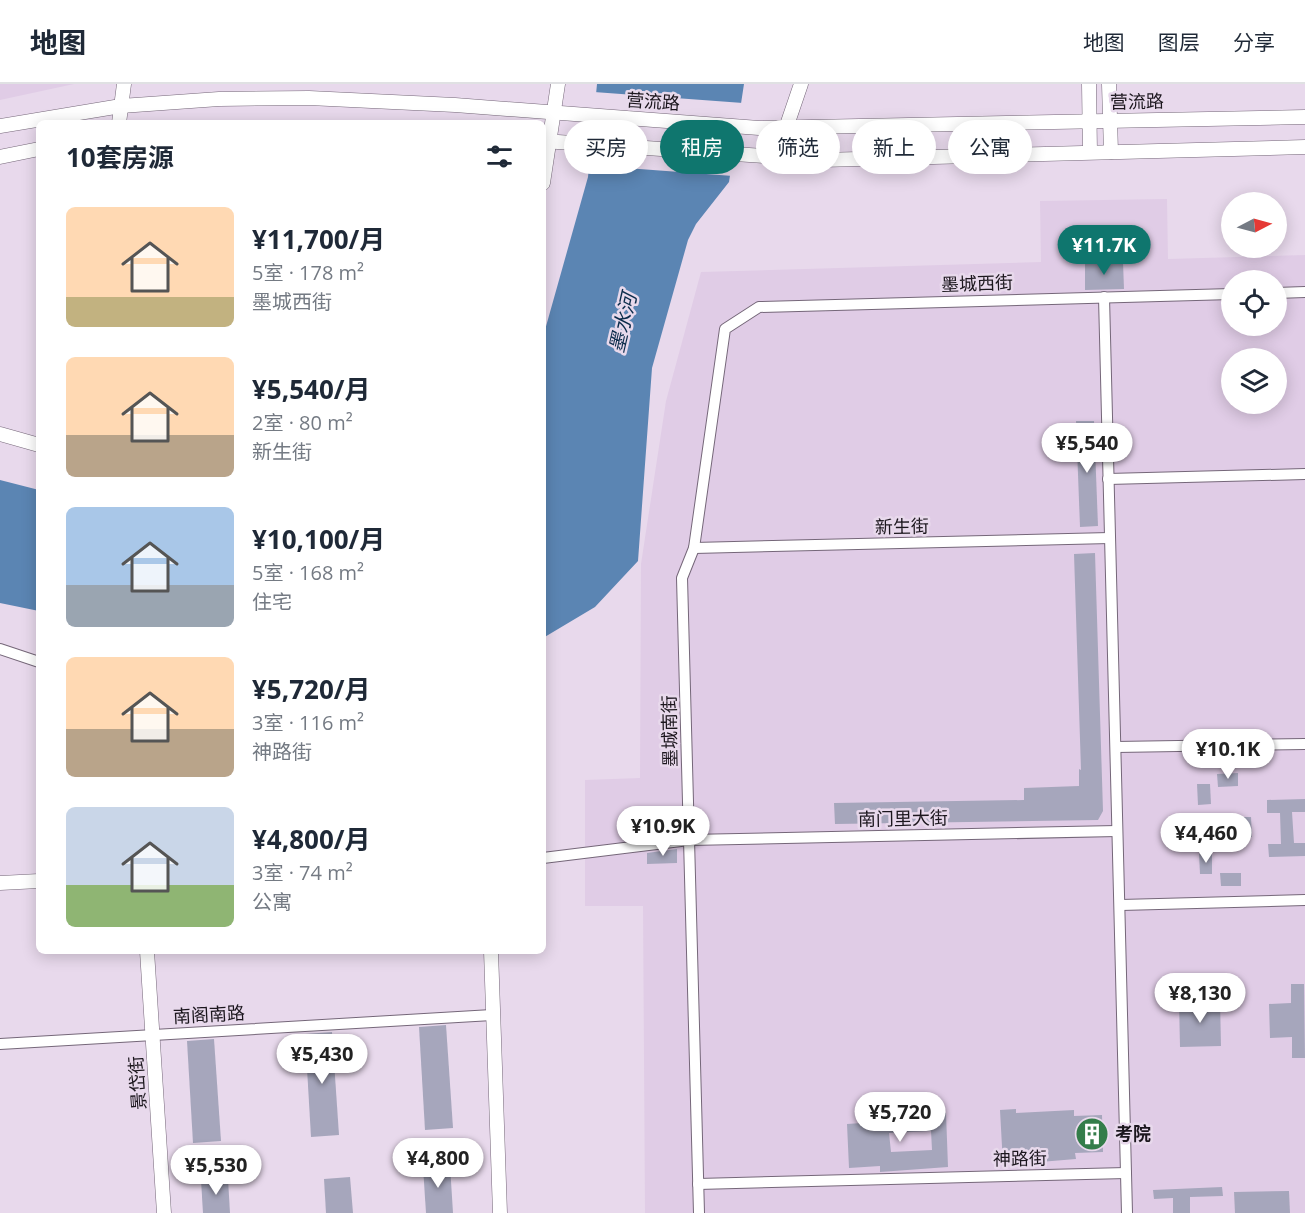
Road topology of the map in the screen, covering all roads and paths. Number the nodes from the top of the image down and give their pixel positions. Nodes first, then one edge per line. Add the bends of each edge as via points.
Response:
1 (124, 84) edge
2 (558, 84) edge
3 (801, 84) edge
4 (1089, 84) edge
5 (1109, 84) edge
6 (121, 106) junction
7 (554, 112) junction
8 (1305, 117) edge
9 (36, 120) edge
10 (36, 120) edge
11 (119, 120) edge
12 (789, 120) edge
13 (1110, 121) junction
14 (1090, 122) junction
15 (0, 126) edge
16 (840, 127) edge
17 (756, 128) edge
18 (547, 142) edge
19 (1305, 147) edge
20 (36, 150) edge
21 (1111, 152) junction
22 (1090, 153) junction
23 (0, 157) edge
24 (1305, 292) edge
25 (1287, 293) edge
26 (1221, 294) edge
27 (1104, 297) junction
28 (759, 307) joint
29 (0, 434) edge
30 (36, 445) edge
31 (1305, 474) edge
32 (1108, 479) junction
33 (1110, 538) junction
34 (694, 548) junction
35 (0, 649) edge
36 (36, 661) edge
37 (1305, 744) edge
38 (1116, 747) junction
39 (1118, 831) junction
40 (689, 840) junction
41 (546, 858) edge
42 (36, 881) edge
43 (0, 883) edge
44 (1305, 900) edge
45 (1120, 905) junction
46 (147, 954) edge
47 (491, 954) edge
48 (492, 1015) junction
49 (153, 1035) junction
50 (0, 1044) edge
51 (1126, 1173) junction
52 (698, 1184) junction
53 (164, 1213) edge
54 (500, 1213) edge
55 (699, 1213) edge
56 (1127, 1213) edge

1 - 6 main road
2 - 7 main road
3 - 12 main road
4 - 14 main road
5 - 13 main road
6 - 7 main road, 营流路 via 309,98
6 - 9 main road, 营流路
6 - 11 main road
7 - 17 main road, 营流路
7 - 18 main road
8 - 13 main road, 营流路
10 - 15 main road, 营流路
13 - 14 main road, 营流路
13 - 21 main road
14 - 16 main road, 营流路
14 - 22 main road
18 - 22 main road via 821,160
19 - 21 main road
20 - 23 main road
21 - 22 main road
24 - 25 street
26 - 27 street, 墨城西街
27 - 28 street, 墨城西街
27 - 32 street
28 - 34 street, 墨城南街 via 725,329
29 - 30 main road
31 - 32 street
32 - 33 street
33 - 34 street, 新生街
33 - 38 street
34 - 40 street, 墨城南街 via 682,578
35 - 36 street
37 - 38 street
38 - 39 street
39 - 40 street, 南门里大街
39 - 45 street
40 - 41 street, 南门里大街
40 - 52 street, 墨城南街
42 - 43 main road
44 - 45 street
45 - 51 street
46 - 49 main road, 景岱街
47 - 48 main road
48 - 49 street, 南阁南路
48 - 54 main road
49 - 50 street, 南阁南路
49 - 53 main road, 景岱街
51 - 52 street, 神路街
51 - 56 street
52 - 55 street, 墨城南街

